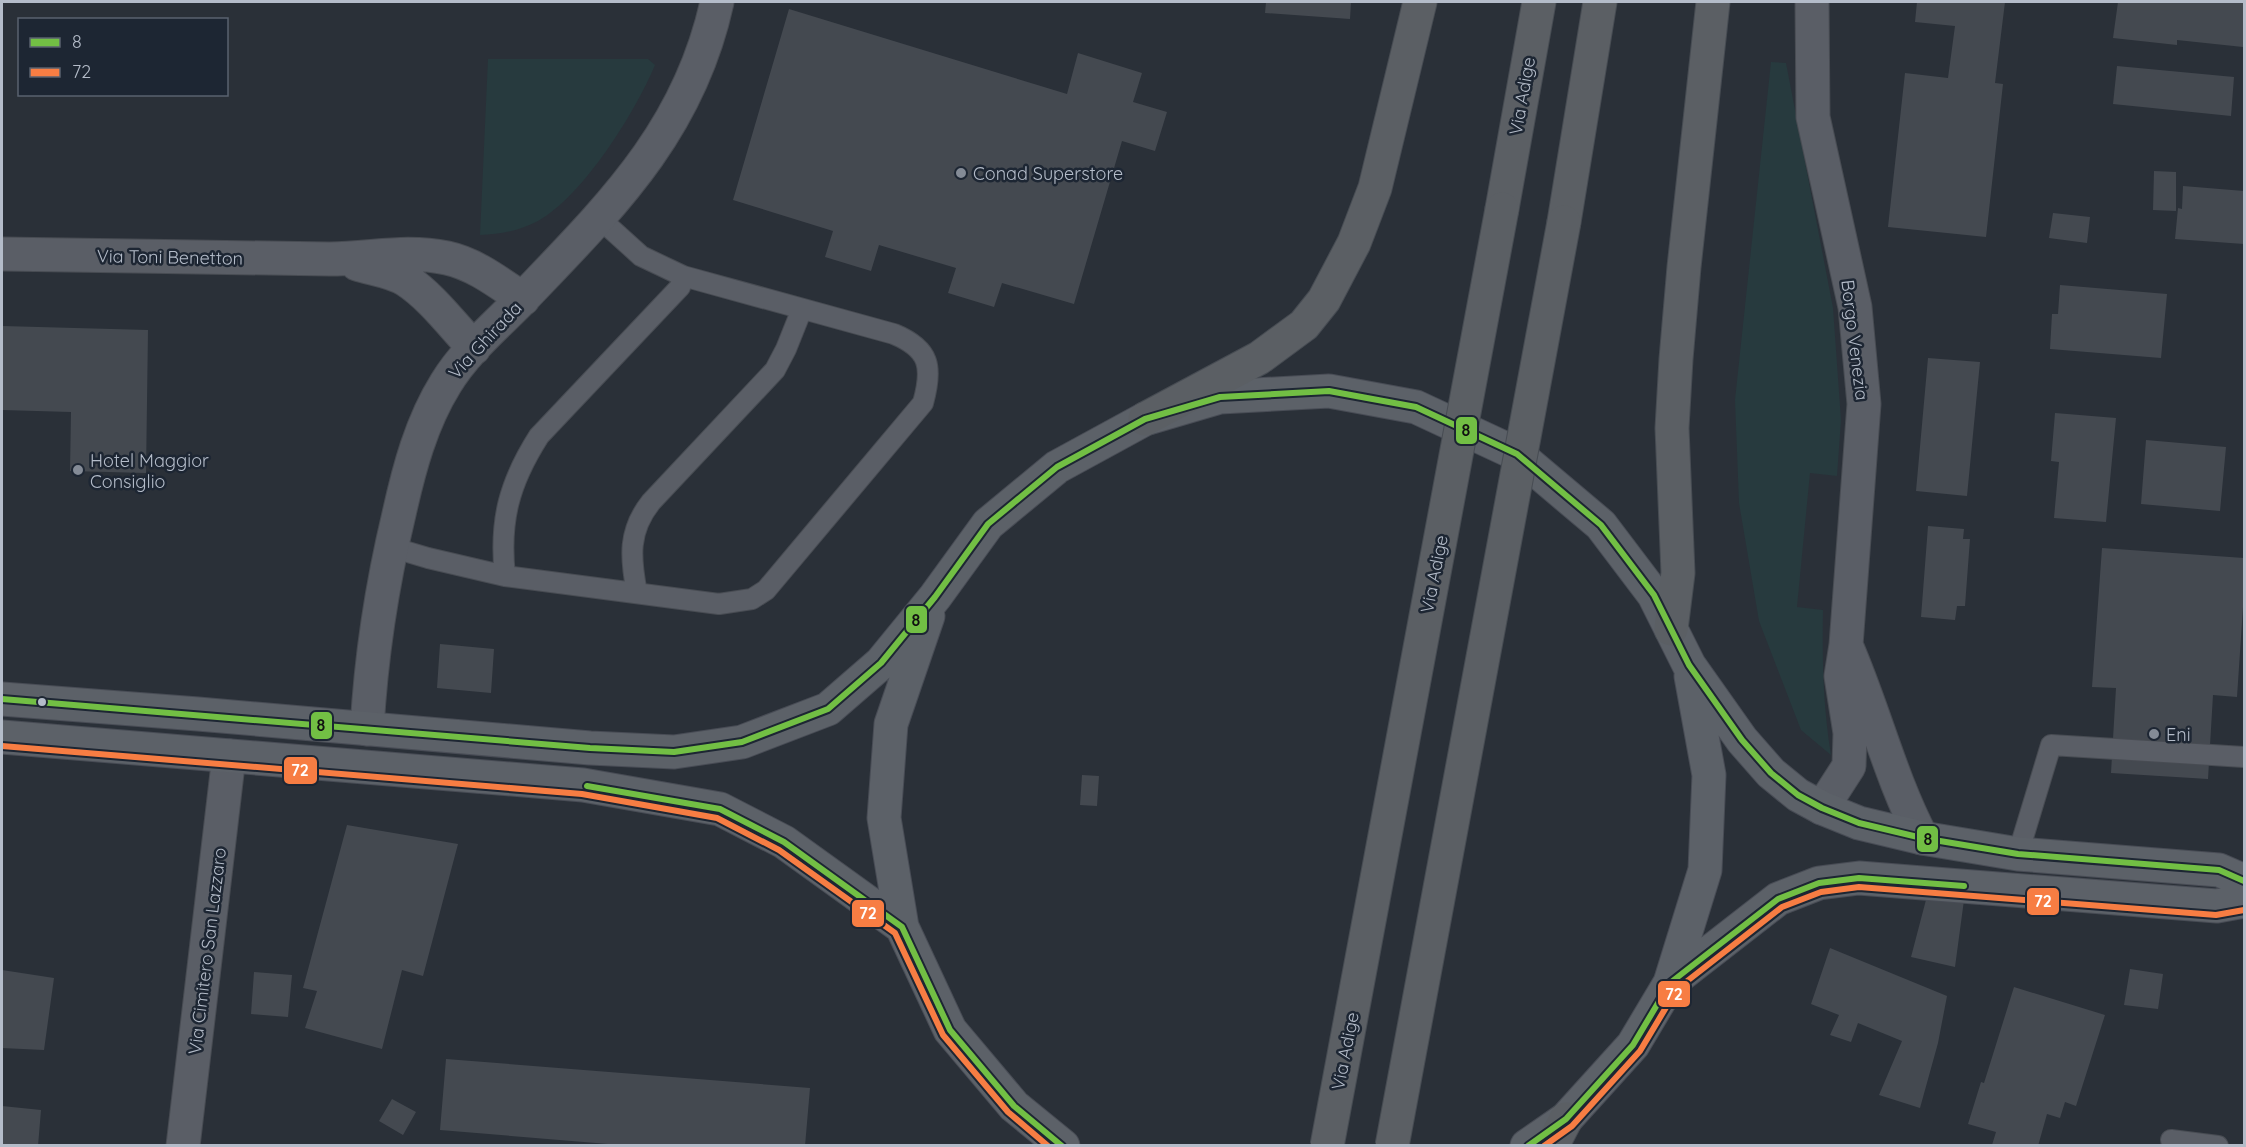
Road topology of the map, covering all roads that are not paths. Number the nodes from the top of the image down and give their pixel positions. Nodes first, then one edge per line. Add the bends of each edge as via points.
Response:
1 (717, 2) edge
2 (1420, 2) edge
3 (1539, 2) edge
4 (1600, 2) edge
5 (1713, 2) edge
6 (1812, 2) edge
7 (599, 218) junction
8 (2, 254) edge
9 (338, 259) junction
10 (683, 276) junction
11 (523, 299) junction
12 (802, 309) junction
13 (474, 348) junction
14 (1145, 419) junction
15 (391, 547) junction
16 (505, 576) junction
17 (637, 593) junction
18 (935, 597) junction
19 (1671, 629) junction
20 (1846, 645) junction
21 (1689, 665) junction
22 (2, 699) edge
23 (367, 729) junction
24 (2, 737) edge
25 (229, 756) junction
26 (2244, 757) edge
27 (1822, 808) junction
28 (1922, 838) junction
29 (2018, 854) junction
30 (2244, 880) edge
31 (2244, 901) edge
32 (902, 927) junction
33 (1670, 983) junction
34 (1559, 1132) edge
35 (2171, 1140) dead end
36 (183, 1146) edge
37 (1063, 1146) edge
38 (1327, 1146) edge
39 (1392, 1146) edge
40 (1527, 1146) edge
41 (2217, 1146) edge

1 - 7 street, Via Ghirada via 701,58 675,116
2 - 14 highway via 1375,188 1354,243 1324,300 1304,324 1259,358
3 - 38 highway, Via Adige, bridge
4 - 39 highway, bridge via 1564,222
5 - 19 highway via 1676,359 1672,429 1678,573
6 - 20 street, Borgo Venezia via 1813,117 1855,307 1864,404
7 - 10 lane via 641,256
7 - 11 street, Via Ghirada
8 - 9 street, Via Toni Benetton
9 - 11 street, Via Toni Benetton via 399,253 449,259 485,274
9 - 13 street, Via Toni Benetton via 406,280
10 - 12 lane
10 - 16 lane via 680,287 539,436 526,456 503,528
11 - 13 street, Via Ghirada
12 - 17 lane via 775,370 639,516 632,549
12 - 17 lane via 911,341 922,352 928,368 922,403 766,590 752,599 719,604
13 - 15 street, Via Ghirada via 447,381 424,423
14 - 18 main road via 1057,467 988,524
14 - 19 main road via 1220,397 1329,391 1416,408 1517,454 1601,525 1654,595
15 - 16 lane
15 - 23 street, Via Ghirada via 371,659
16 - 17 lane
18 - 23 main road via 881,663 828,709 742,742 674,752
18 - 32 main road via 891,724 884,818
19 - 21 main road
20 - 27 street, Borgo Venezia via 1841,676 1850,734 1849,765
20 - 28 street, Borgo Venezia via 1904,803
21 - 27 main road via 1742,740 1771,772 1798,795
21 - 33 main road via 1709,775 1705,870
22 - 23 main road
24 - 25 main road
25 - 32 main road via 583,785 720,809 784,842
25 - 36 street, Via Cimitero San Lazzaro
26 - 29 lane via 2051,745
27 - 28 main road via 1859,823
28 - 29 main road
29 - 30 main road via 2219,870
31 - 33 main road via 2217,906 1859,878 1820,883 1778,899
32 - 37 main road via 950,1030 1014,1106
33 - 34 main road via 1633,1045
34 - 40 main road
35 - 41 lane

